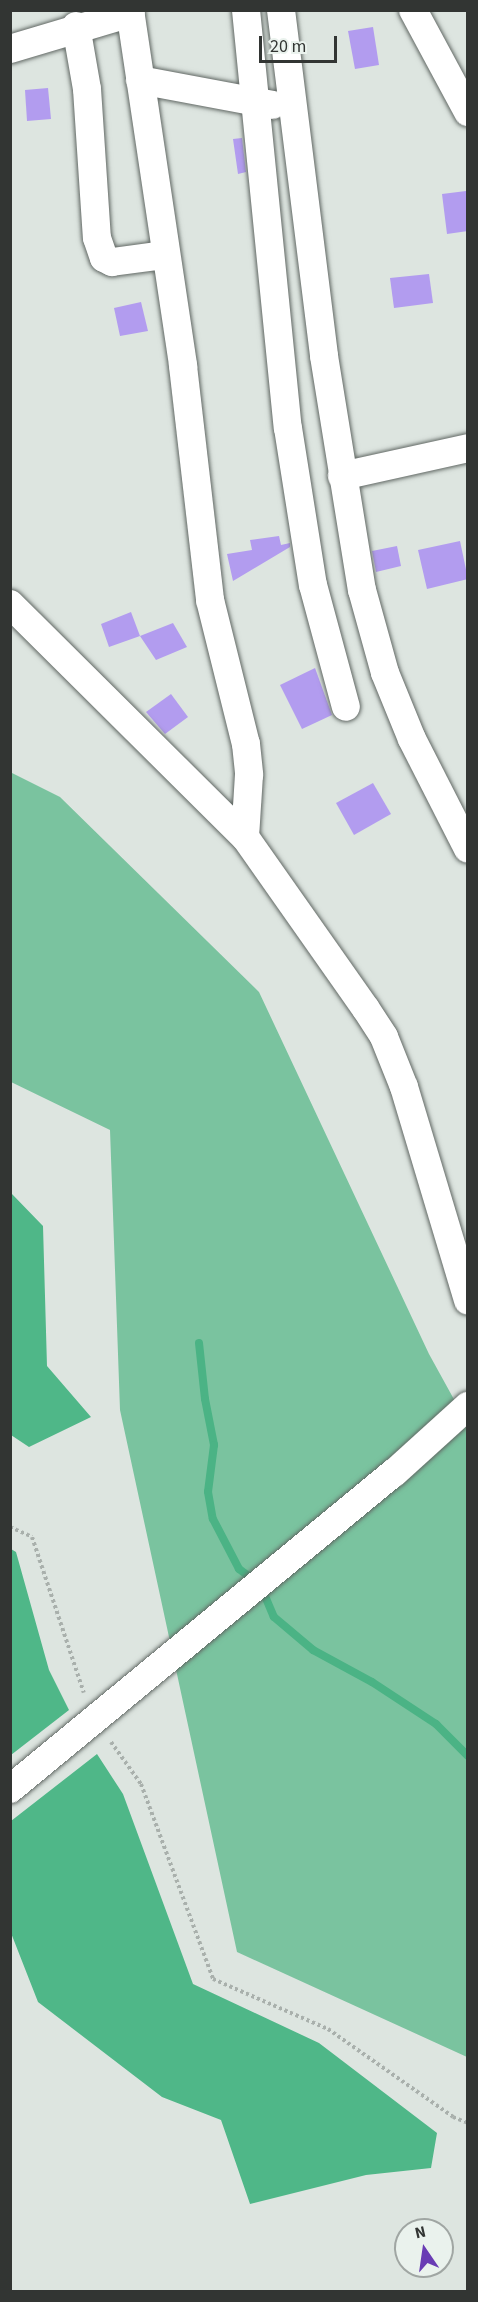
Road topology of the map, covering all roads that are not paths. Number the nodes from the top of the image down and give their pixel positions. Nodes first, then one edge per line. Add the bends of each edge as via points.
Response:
1 (246, 10) edge
2 (281, 10) edge
3 (413, 10) edge
4 (130, 12) edge
5 (76, 27) junction
6 (10, 49) edge
7 (140, 80) junction
8 (257, 99) junction
9 (292, 112) junction
10 (468, 112) edge
11 (164, 255) junction
12 (468, 448) edge
13 (342, 476) junction
14 (10, 604) edge
15 (346, 707) dead end
16 (245, 837) junction
17 (468, 849) edge
18 (468, 1301) edge
19 (468, 1406) edge
20 (10, 1789) edge

1 - 8 street
2 - 9 street
3 - 10 street
4 - 5 street
4 - 7 street
5 - 6 street
5 - 11 street via 87,89 97,238 104,258 112,262
7 - 8 street
7 - 11 street
8 - 9 street
8 - 15 street via 288,428 313,585
9 - 13 street
11 - 16 street via 183,366 210,600 246,744 249,775
12 - 13 street
13 - 17 street via 362,590 385,673 411,739
14 - 16 street
16 - 18 street via 384,1037 423,1143
19 - 20 street via 394,1473

